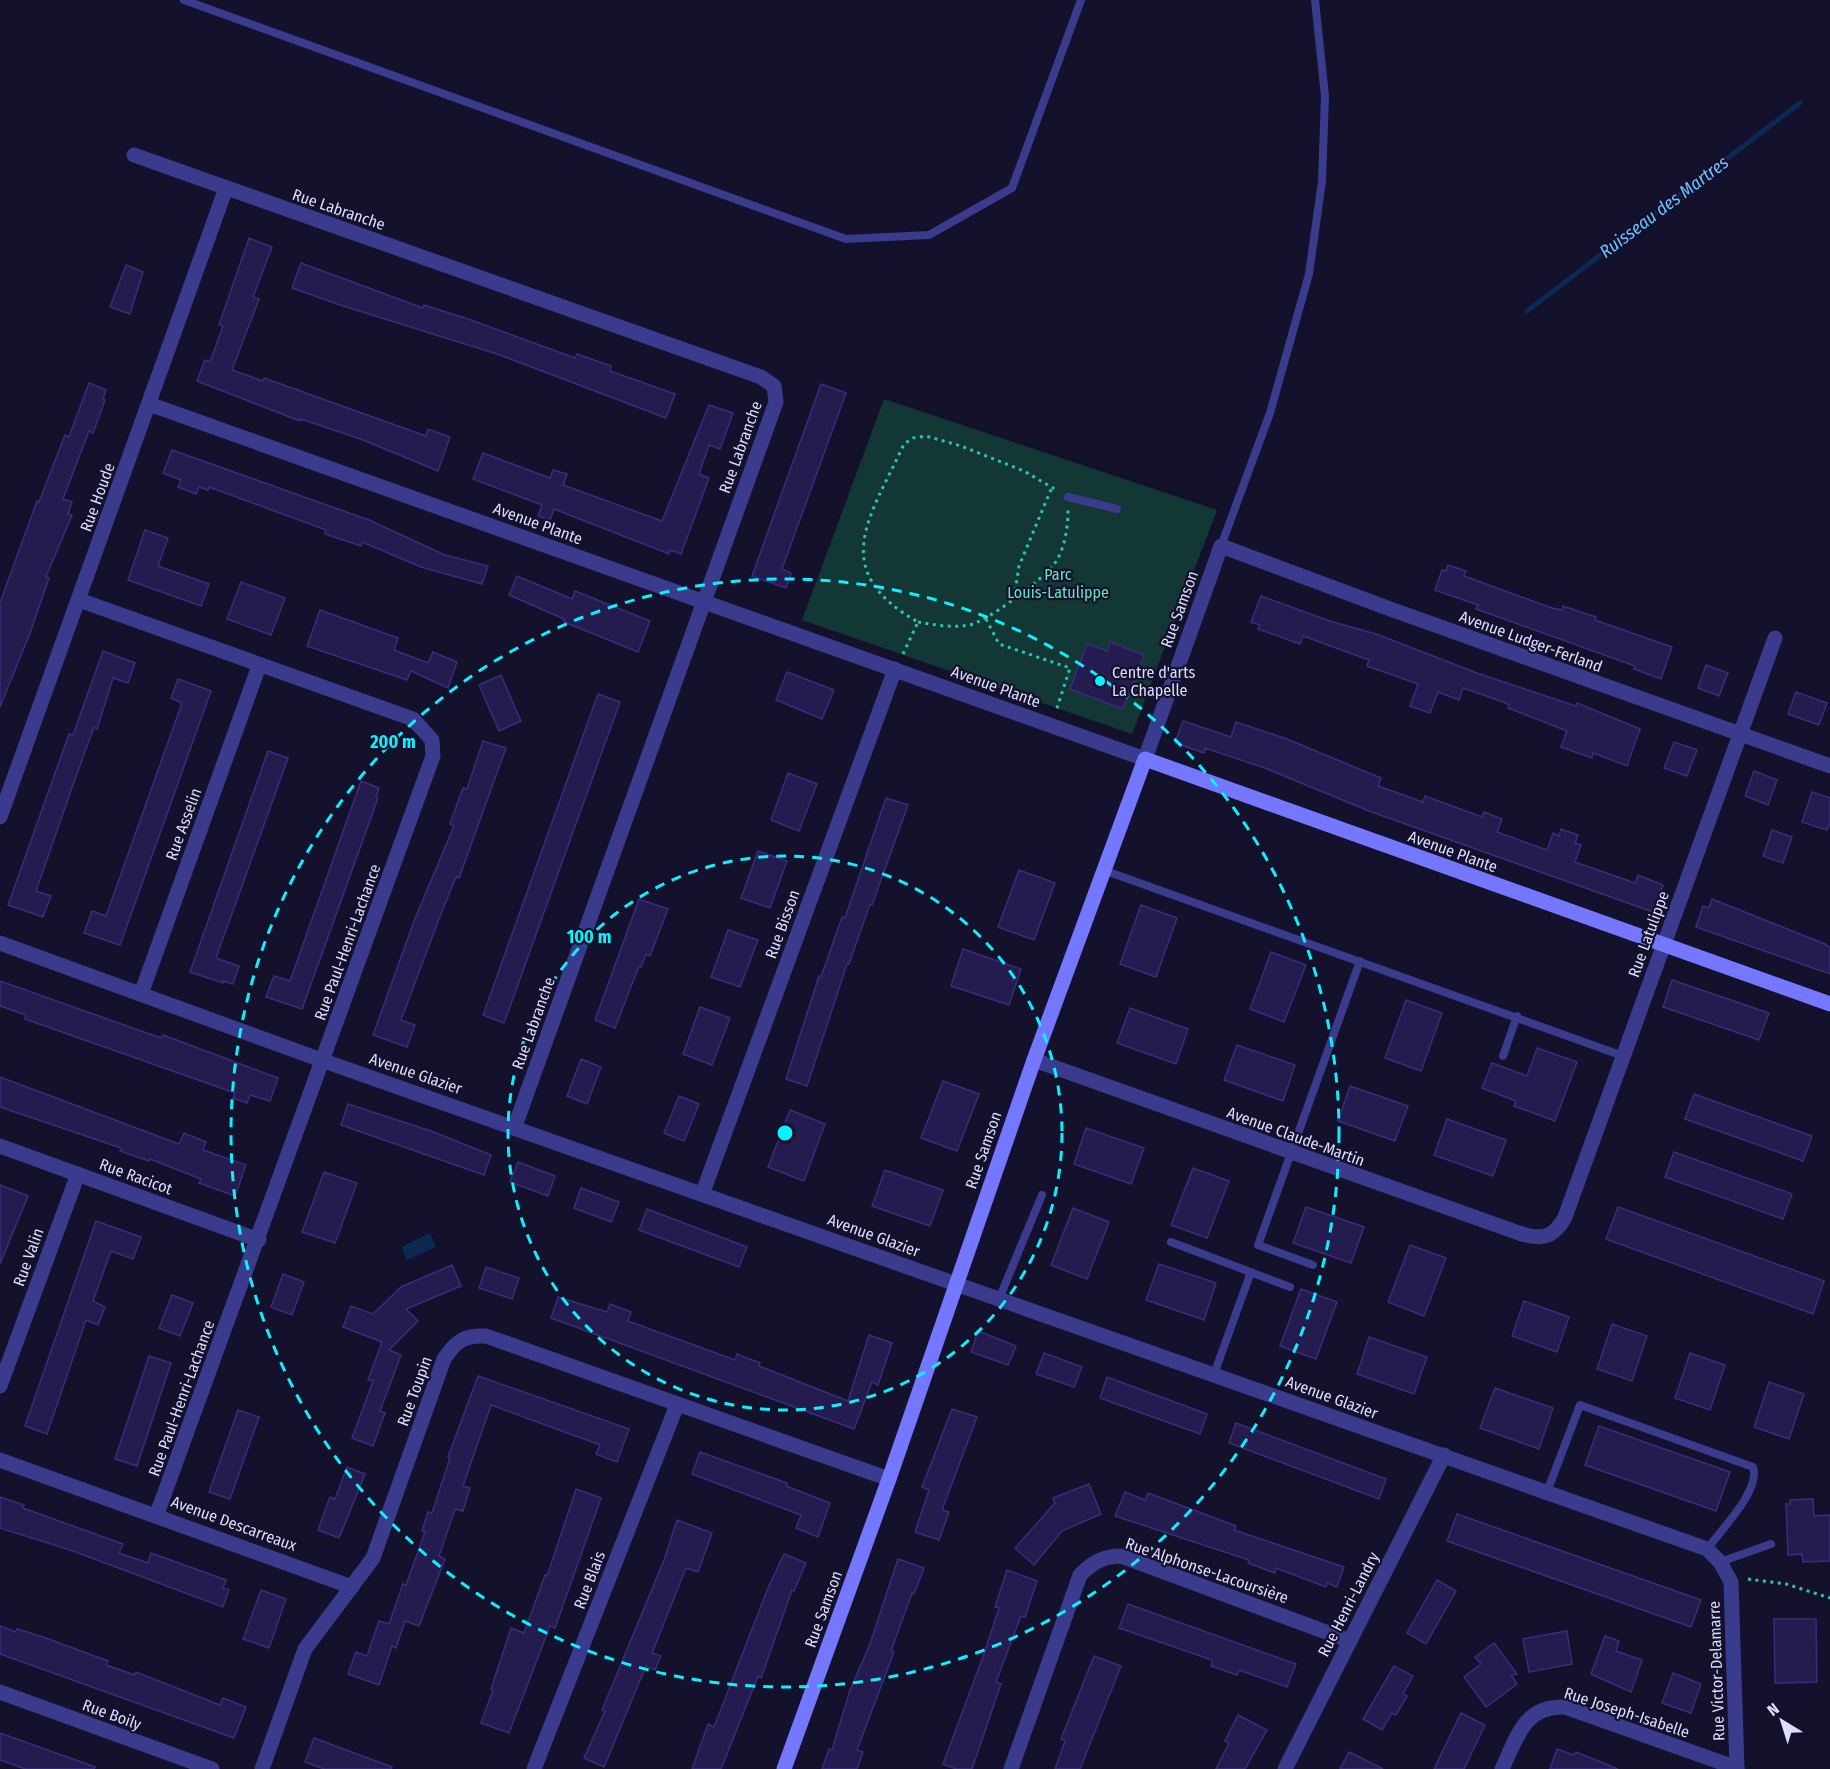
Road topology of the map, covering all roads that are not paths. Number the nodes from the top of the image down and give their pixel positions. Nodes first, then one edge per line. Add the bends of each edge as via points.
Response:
1 (184, 0) edge
2 (1081, 0) edge
3 (1315, 0) edge
4 (134, 155) dead end
5 (226, 188) junction
6 (149, 404) junction
7 (1068, 497) road end
8 (1117, 509) dead end
9 (1221, 546) junction
10 (79, 600) junction
11 (703, 601) junction
12 (1775, 638) dead end
13 (259, 666) junction
14 (895, 669) junction
15 (1740, 735) junction
16 (1145, 759) junction
17 (1830, 766) edge
18 (0, 817) edge
19 (1106, 871) junction
20 (0, 944) edge
21 (1663, 946) junction
22 (1360, 961) junction
23 (141, 994) junction
24 (1830, 1004) edge
25 (1517, 1016) junction
26 (1503, 1056) dead end
27 (1623, 1056) junction
28 (324, 1060) junction
29 (1034, 1060) junction
30 (515, 1126) junction
31 (0, 1146) edge
32 (1292, 1154) junction
33 (78, 1174) junction
34 (703, 1192) junction
35 (1042, 1194) dead end
36 (1548, 1237) joint
37 (259, 1240) junction
38 (1171, 1242) dead end
39 (1313, 1265) dead end
40 (1251, 1272) junction
41 (956, 1284) junction
42 (1290, 1287) dead end
43 (999, 1299) junction
44 (1214, 1374) junction
45 (0, 1386) edge
46 (677, 1405) junction
47 (1444, 1455) junction
48 (0, 1460) edge
49 (889, 1479) junction
50 (1547, 1492) junction
51 (157, 1514) junction
52 (1770, 1544) dead end
53 (1707, 1549) junction
54 (1726, 1572) junction
55 (352, 1587) junction
56 (1350, 1641) junction
57 (0, 1692) edge
58 (1737, 1768) edge
59 (212, 1769) edge
60 (261, 1769) edge
61 (534, 1769) edge
62 (784, 1769) edge
63 (1011, 1769) edge
64 (1285, 1769) edge
65 (1502, 1769) edge

1 - 2 lane via 846,239 929,235 1012,188
3 - 9 lane via 1325,96 1322,181 1309,274 1270,413
4 - 5 street, Rue Labranche
5 - 6 street, Rue Houde
5 - 11 street, Rue Labranche via 761,377 774,386 776,402
6 - 10 street, Rue Houde
6 - 11 street, Avenue Plante
7 - 8 lane
9 - 15 street, Avenue Ludger-Ferland
9 - 16 street, Rue Samson
10 - 13 street, Rue Paul-Henri-Lachance
10 - 18 street, Rue Houde
11 - 14 street, Avenue Plante
11 - 30 street, Rue Labranche
12 - 15 street, Rue Latulippe
13 - 23 street, Rue Asselin
13 - 28 street, Rue Paul-Henri-Lachance via 413,719 432,740 433,756
14 - 16 street, Avenue Plante
14 - 34 street, Rue Bisson
15 - 17 street, Avenue Ludger-Ferland
15 - 21 street, Rue Latulippe
16 - 19 street, Rue Samson
16 - 21 street, Avenue Plante
19 - 22 lane
19 - 29 street, Rue Samson
20 - 23 street, Avenue Glazier
21 - 24 street, Avenue Plante
21 - 27 street, Rue Latulippe
22 - 25 lane
22 - 32 lane
23 - 28 street, Avenue Glazier
25 - 26 lane
25 - 27 lane
27 - 36 street, Rue Latulippe via 1565,1217
28 - 30 street, Avenue Glazier
28 - 37 street, Rue Paul-Henri-Lachance
29 - 32 street, Avenue Claude-Martin
29 - 41 street, Rue Samson
30 - 34 street, Avenue Glazier
31 - 33 street, Rue Racicot
32 - 36 street, Avenue Claude-Martin via 1537,1239
32 - 39 lane via 1258,1245
33 - 37 street, Rue Racicot
33 - 45 street, Rue Valin
34 - 41 street, Avenue Glazier
35 - 43 lane
37 - 51 street, Rue Paul-Henri-Lachance
38 - 40 lane
40 - 42 lane
40 - 44 lane
41 - 43 street, Avenue Glazier
41 - 49 street, Rue Samson
43 - 44 street, Avenue Glazier
44 - 47 street, Avenue Glazier
46 - 49 street, Rue Toupin
46 - 55 street, Rue Toupin via 486,1336 467,1335 453,1345 444,1359 373,1558
46 - 61 street, Rue Blais
47 - 50 street, Avenue Glazier
47 - 56 street, Rue Henri-Landry
48 - 51 street, Avenue Descarreaux
49 - 62 street, Rue Samson
50 - 53 street, Avenue Glazier
50 - 53 lane via 1580,1405 1753,1467 1751,1490
51 - 55 street, Avenue Descarreaux
52 - 54 lane
53 - 54 street, Avenue Glazier
54 - 58 street, Rue Victor-Delamarre
55 - 60 street, Rue Toupin via 305,1649
56 - 63 street, Rue Alphonse-Lacoursière via 1121,1556 1107,1556 1080,1575
56 - 64 street, Rue Henri-Landry
57 - 59 street, Rue Boily
58 - 65 street, Rue Joseph-Isabelle via 1565,1707 1551,1707 1536,1712 1522,1727

